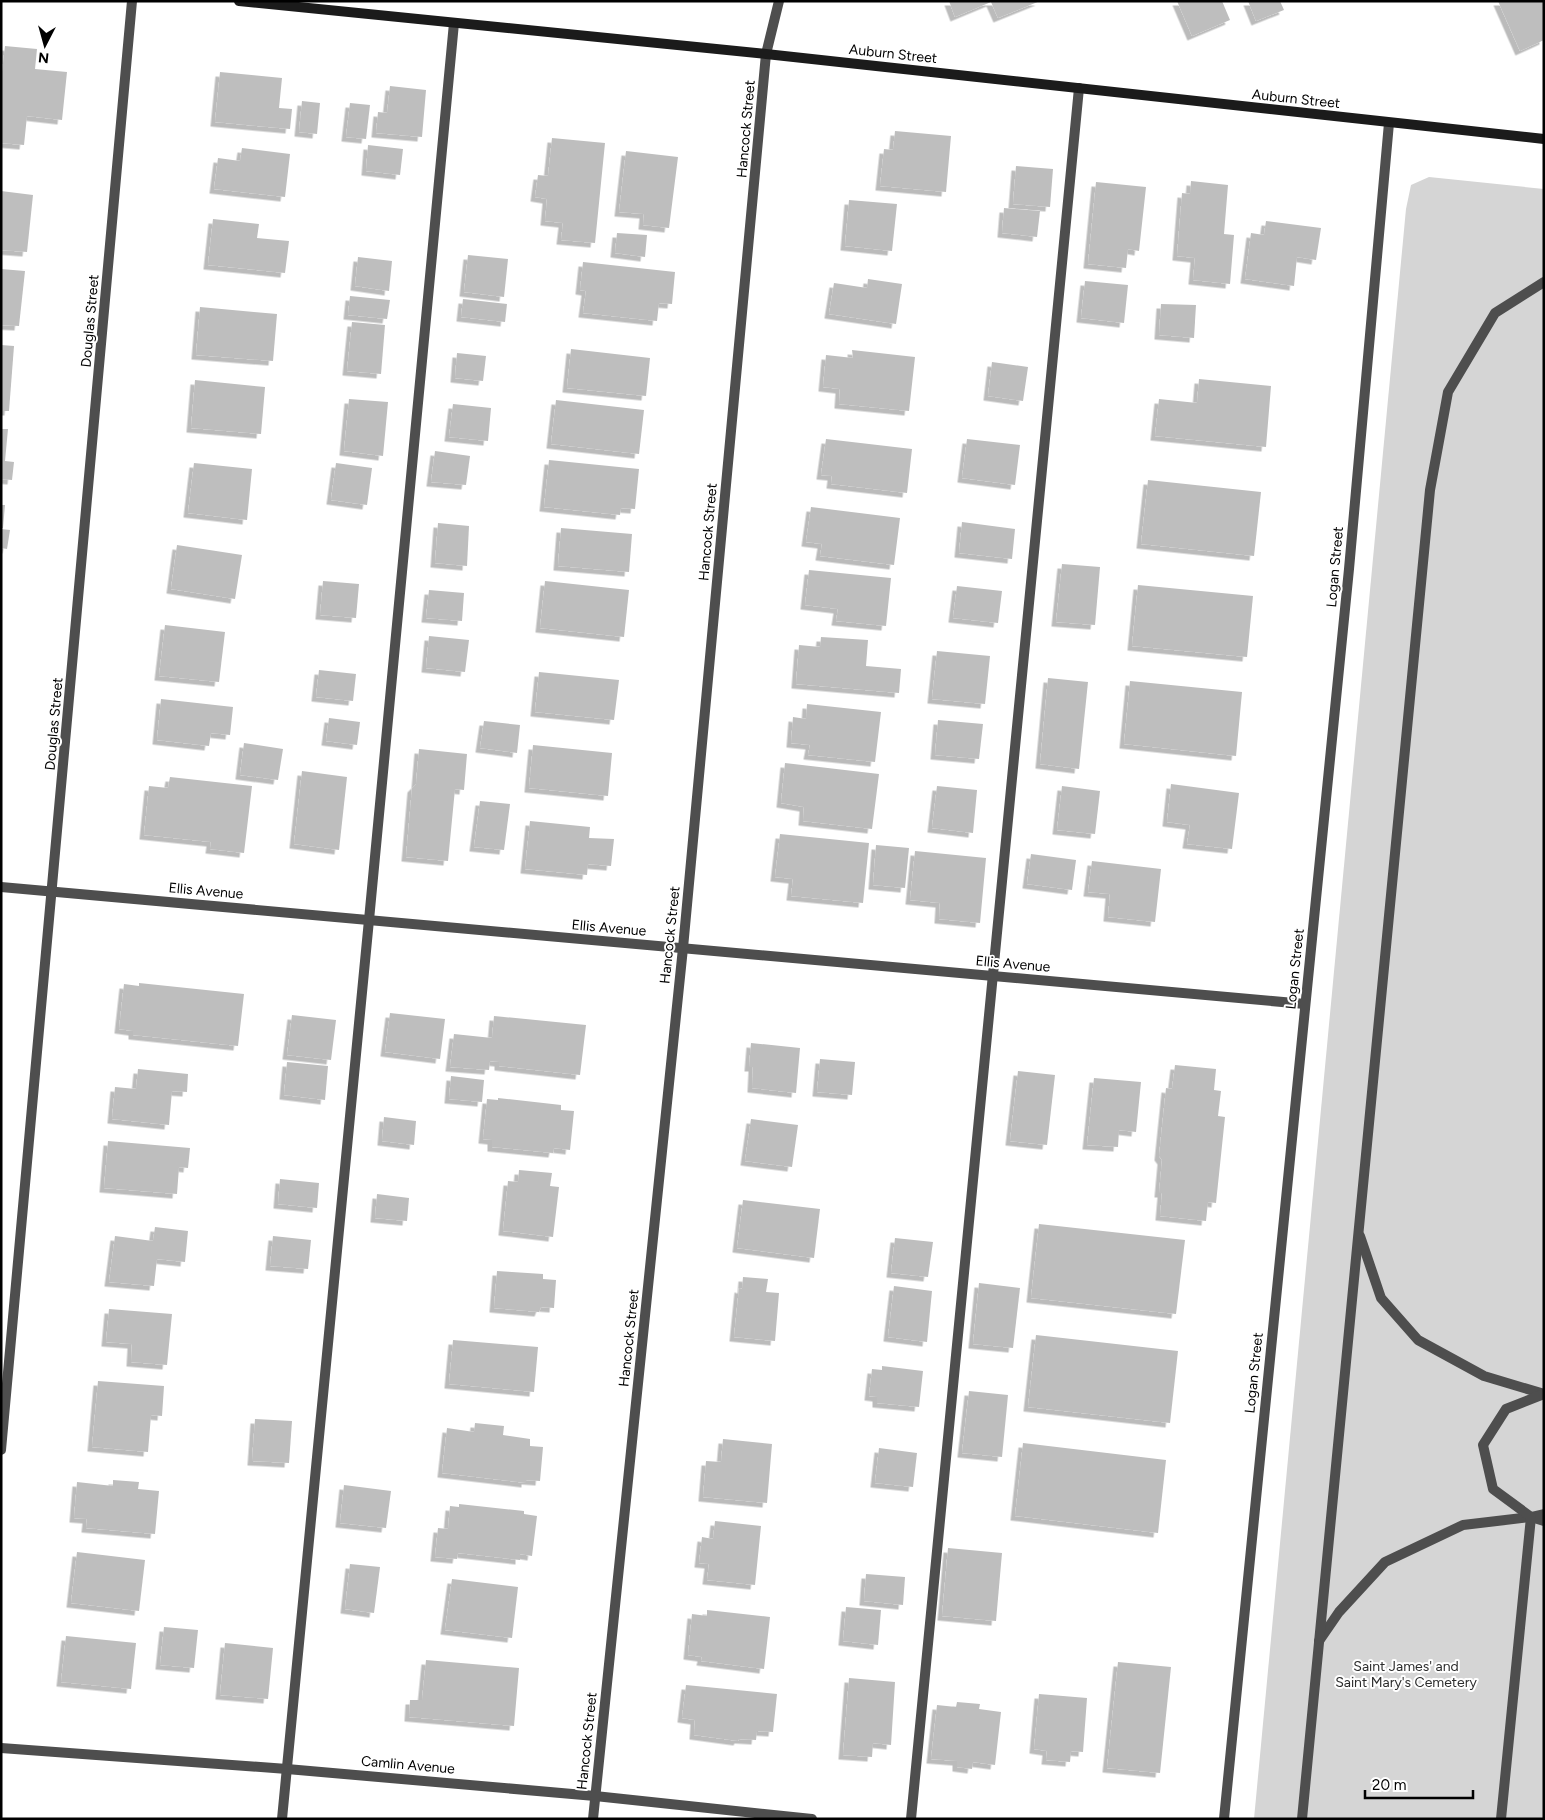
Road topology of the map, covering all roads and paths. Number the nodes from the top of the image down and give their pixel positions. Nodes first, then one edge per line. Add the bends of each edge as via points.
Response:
1 (132, 1) edge
2 (239, 1) edge
3 (779, 1) edge
4 (454, 23) junction
5 (766, 54) junction
6 (1079, 88) junction
7 (1389, 123) junction
8 (1544, 139) edge
9 (1544, 282) edge
10 (1, 887) edge
11 (53, 891) junction
12 (369, 920) junction
13 (683, 948) junction
14 (994, 976) junction
15 (1305, 1004) junction
16 (1359, 1232) junction
17 (1544, 1394) edge
18 (1, 1450) edge
19 (1544, 1514) edge
20 (1531, 1517) junction
21 (1544, 1521) edge
22 (1319, 1641) junction
23 (1, 1748) edge
24 (287, 1768) junction
25 (595, 1796) junction
26 (282, 1819) edge
27 (593, 1819) edge
28 (812, 1819) edge
29 (911, 1819) edge
30 (1224, 1819) edge
31 (1302, 1819) edge
32 (1501, 1819) edge

1 - 11 street, Douglas Street
2 - 4 main road, Auburn Street
3 - 5 street, Hancock Street
4 - 5 main road, Auburn Street
4 - 12 street
5 - 6 main road, Auburn Street
5 - 13 street, Hancock Street
6 - 7 main road, Auburn Street
6 - 14 street
7 - 8 main road, Auburn Street
7 - 15 street, Logan Street via 1349,569
9 - 16 street via 1495,313 1448,392 1430,490
10 - 11 street, Ellis Avenue
11 - 12 street, Ellis Avenue
11 - 18 street, Douglas Street
12 - 13 street, Ellis Avenue
12 - 24 street
13 - 14 street, Ellis Avenue
13 - 25 street, Hancock Street
14 - 15 street, Ellis Avenue
14 - 29 street
15 - 30 street, Logan Street
16 - 17 street via 1381,1298 1418,1340 1484,1376
16 - 22 street
17 - 20 street via 1506,1409 1483,1445 1493,1489
19 - 20 street
20 - 21 street
20 - 22 street via 1463,1525 1385,1562 1339,1612
20 - 32 street
22 - 31 street
23 - 24 street, Camlin Avenue
24 - 25 street, Camlin Avenue
24 - 26 street
25 - 27 street, Hancock Street
25 - 28 street, Camlin Avenue

